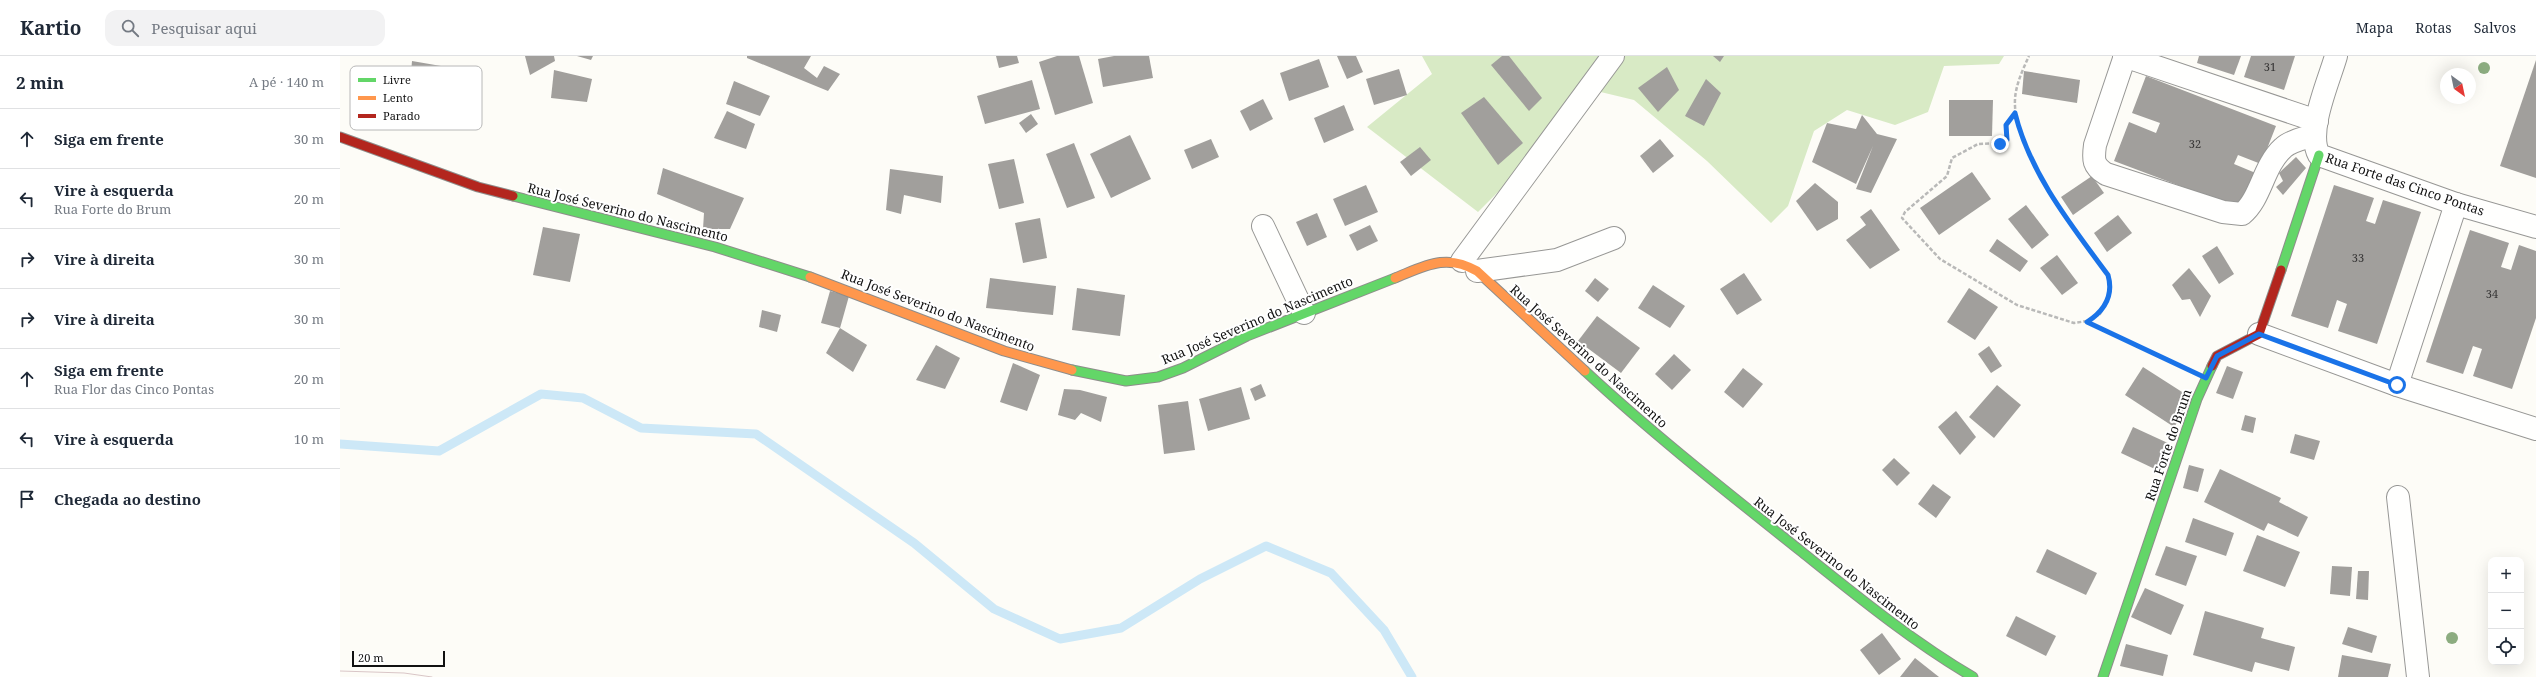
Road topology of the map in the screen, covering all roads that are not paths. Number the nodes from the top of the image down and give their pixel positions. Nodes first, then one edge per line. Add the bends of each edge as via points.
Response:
1 (1613, 56) edge
2 (2124, 56) edge
3 (2336, 56) edge
4 (2181, 65) edge
5 (340, 137) edge
6 (2317, 137) junction
7 (2456, 204) junction
8 (1263, 226) dead end
9 (2536, 227) edge
10 (1614, 238) dead end
11 (1470, 266) junction
12 (1304, 314) junction
13 (2259, 334) junction
14 (2397, 385) junction
15 (2536, 429) edge
16 (2398, 497) dead end
17 (1973, 677) edge
18 (2103, 677) edge
19 (2418, 677) edge

1 - 11 street
2 - 4 street, Rua Forte das Cinco Pontas
2 - 6 street via 2095,145 2093,160 2098,169 2106,174 2223,212 2242,214 2250,207 2262,179 2284,147
3 - 6 street
4 - 6 street, Rua Forte das Cinco Pontas
5 - 12 street, Rua José Severino do Nascimento via 478,187 715,248 836,285 1004,351 1078,372 1126,381 1158,377 1183,368 1247,336
6 - 7 street, Rua Forte das Cinco Pontas
6 - 13 street
7 - 9 street, Rua Forte das Cinco Pontas
7 - 14 street
8 - 12 street
10 - 11 street via 1557,260
11 - 12 street, Rua José Severino do Nascimento via 1449,260 1433,263
11 - 17 street, Rua José Severino do Nascimento via 1688,462 1935,655
13 - 14 street
13 - 18 street, Rua Forte do Brum via 2217,356 2206,378
14 - 15 street
16 - 19 street

